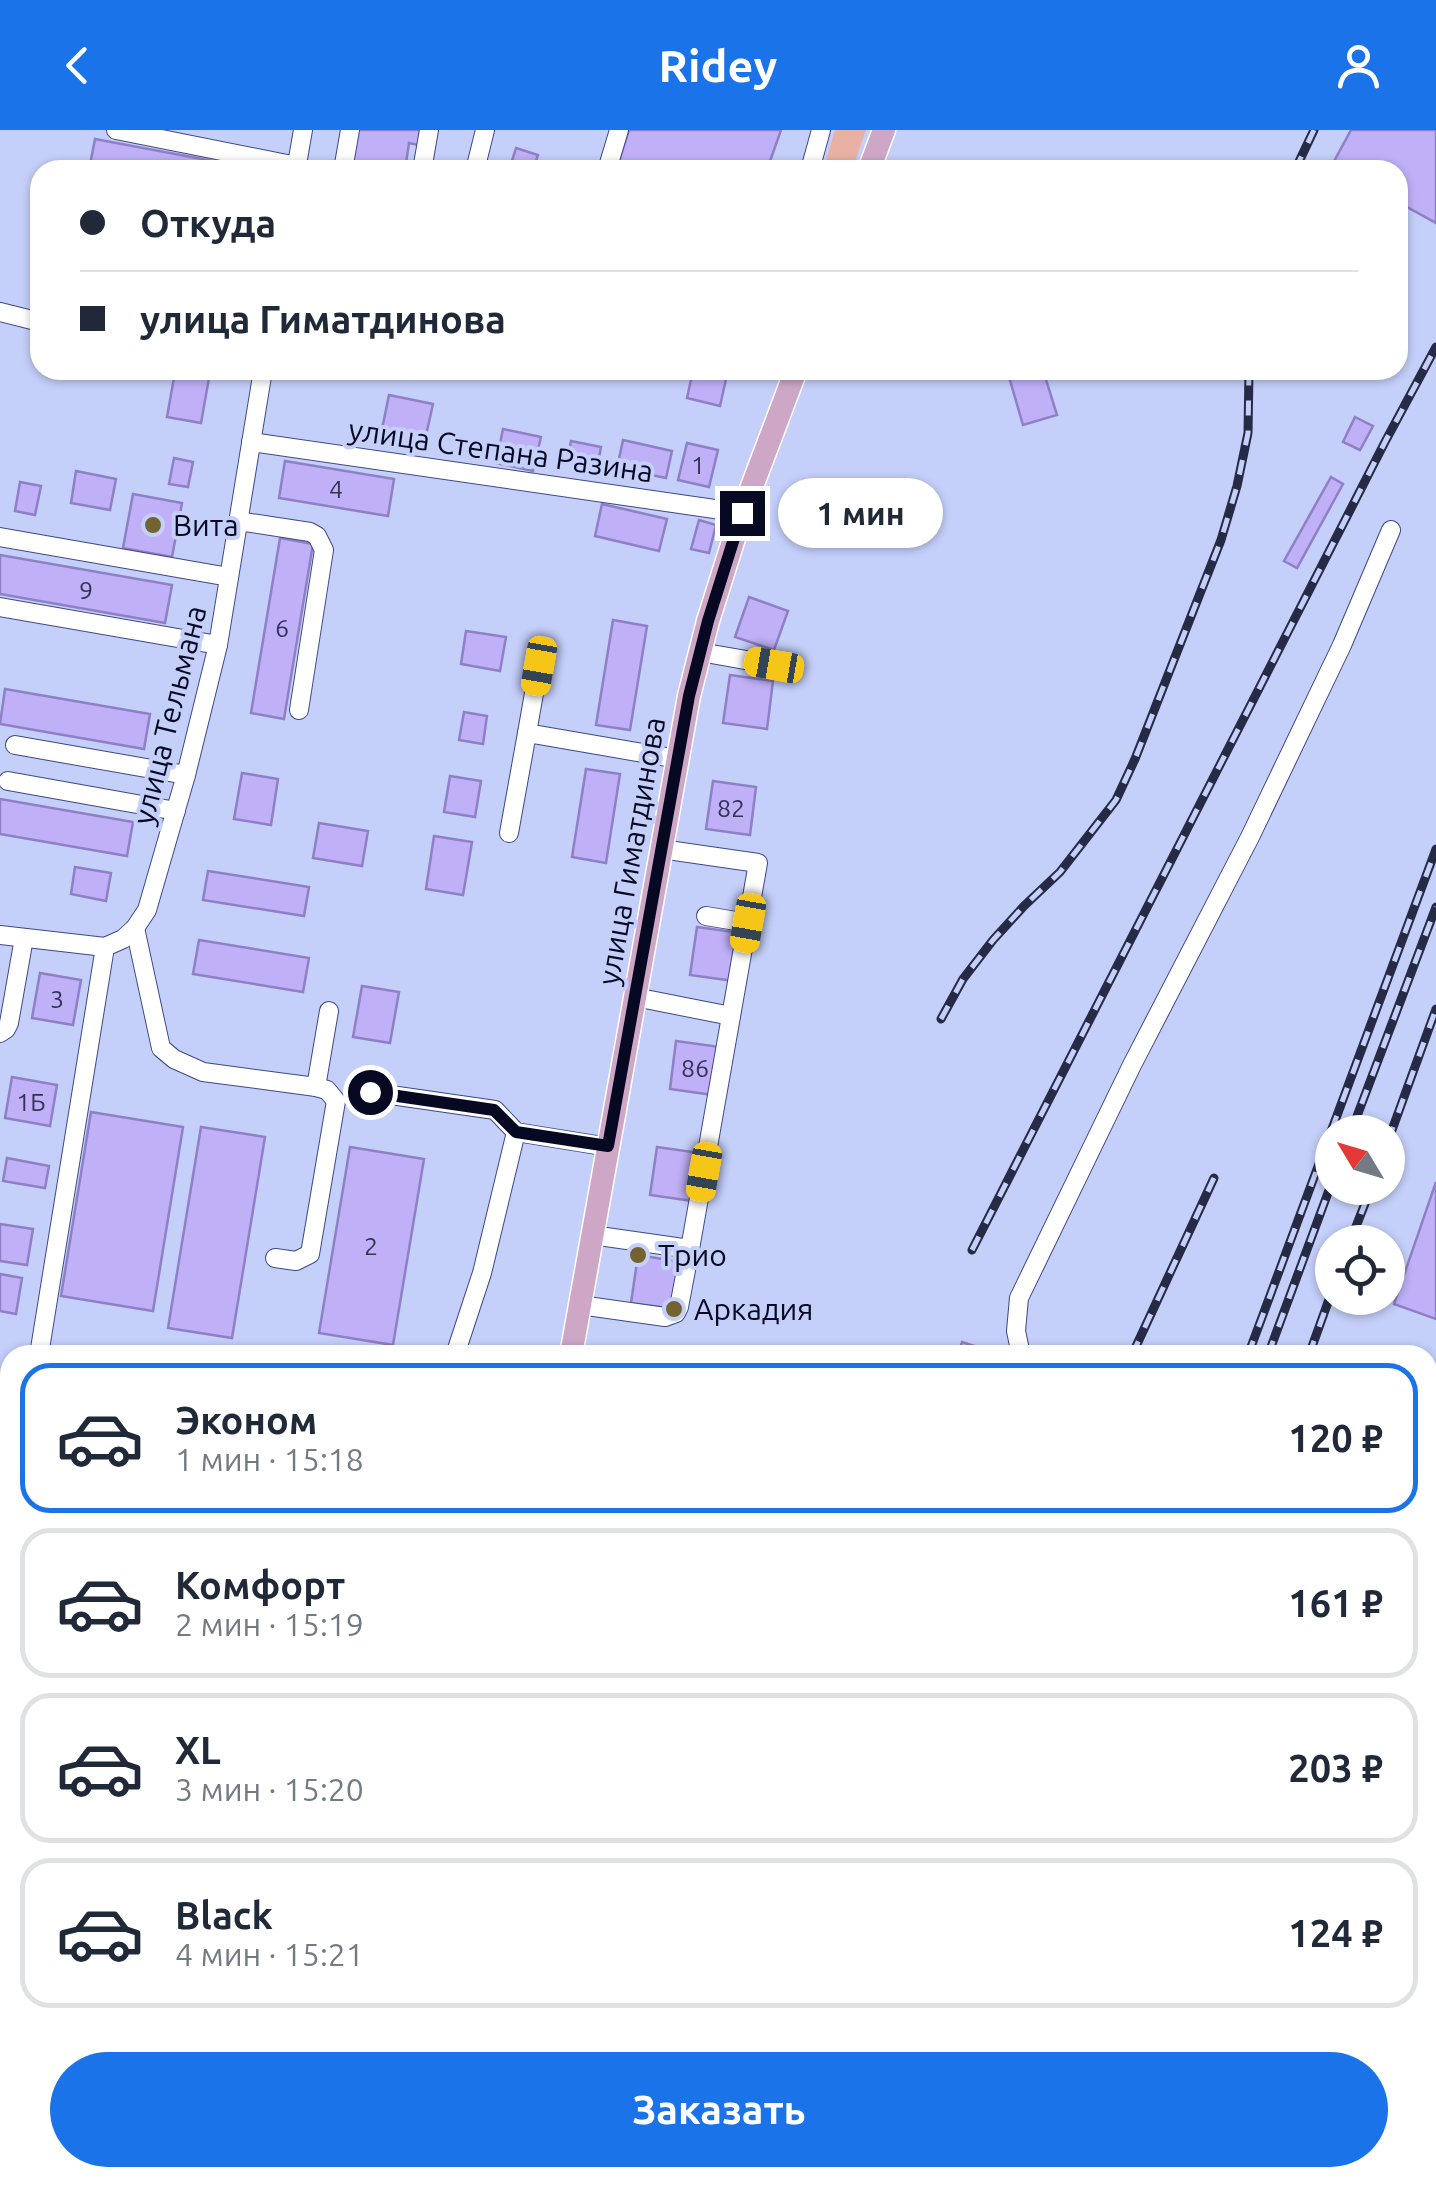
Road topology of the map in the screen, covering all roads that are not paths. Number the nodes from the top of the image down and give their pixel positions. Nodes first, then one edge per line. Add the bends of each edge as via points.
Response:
1 (303, 130) edge
2 (350, 130) edge
3 (430, 130) edge
4 (485, 130) edge
5 (618, 130) edge
6 (821, 130) edge
7 (884, 130) edge
8 (127, 131) edge
9 (204, 139) edge
10 (271, 160) edge
11 (298, 160) edge
12 (345, 160) edge
13 (424, 160) edge
14 (477, 160) edge
15 (610, 160) edge
16 (813, 160) edge
17 (873, 160) edge
18 (0, 312) edge
19 (30, 320) edge
20 (262, 380) edge
21 (792, 380) edge
22 (252, 442) junction
23 (742, 513) junction
24 (238, 521) junction
25 (1390, 530) dead end
26 (0, 537) edge
27 (229, 577) junction
28 (0, 607) edge
29 (218, 645) junction
30 (700, 652) junction
31 (774, 665) dead end
32 (539, 666) dead end
33 (299, 710) dead end
34 (527, 732) junction
35 (15, 746) dead end
36 (678, 759) junction
37 (186, 775) junction
38 (8, 781) dead end
39 (176, 810) junction
40 (509, 833) dead end
41 (661, 850) junction
42 (706, 916) dead end
43 (748, 923) junction
44 (135, 928) junction
45 (0, 935) edge
46 (24, 938) junction
47 (105, 947) junction
48 (635, 997) junction
49 (329, 1011) dead end
50 (731, 1016) junction
51 (0, 1034) edge
52 (316, 1086) junction
53 (370, 1092) dead end
54 (516, 1132) junction
55 (608, 1146) junction
56 (592, 1236) junction
57 (690, 1250) junction
58 (275, 1258) dead end
59 (580, 1305) junction
60 (41, 1345) edge
61 (458, 1345) edge
62 (573, 1345) edge
63 (1019, 1345) edge

1 - 11 street
2 - 12 street
3 - 13 street
4 - 14 street
5 - 15 street
6 - 16 street
7 - 17 main road
8 - 9 street
9 - 10 street
18 - 19 street
20 - 22 street, улица Тельмана
21 - 23 main road, улица Гиматдинова
22 - 23 street, улица Степана Разина
22 - 24 street, улица Тельмана
23 - 30 main road, улица Гиматдинова
24 - 27 street, улица Тельмана
24 - 33 street via 310,532 322,543
25 - 63 street via 1250,837 1019,1298
26 - 27 street
27 - 29 street, улица Тельмана
28 - 29 street
29 - 37 street, улица Тельмана
30 - 31 street
30 - 36 main road, улица Гиматдинова
32 - 34 street
34 - 36 street
34 - 40 street
35 - 37 street
36 - 41 main road, улица Гиматдинова
37 - 39 street, улица Тельмана
38 - 39 street
39 - 44 street, улица Тельмана via 147,910
41 - 43 street via 758,863
41 - 48 main road, улица Гиматдинова
42 - 43 street
43 - 50 street
44 - 47 street
44 - 52 street via 161,1048 203,1072
45 - 46 street
46 - 47 street
46 - 51 street via 9,1022
47 - 60 street
48 - 50 street
48 - 55 main road, улица Гиматдинова
49 - 52 street
50 - 57 street
52 - 58 street via 336,1100 314,1242 304,1259
53 - 54 street via 494,1110
54 - 55 street
54 - 61 street
55 - 56 main road, улица Гиматдинова
56 - 57 street
56 - 59 main road, улица Гиматдинова
57 - 59 street via 672,1316
59 - 62 main road, улица Гиматдинова

